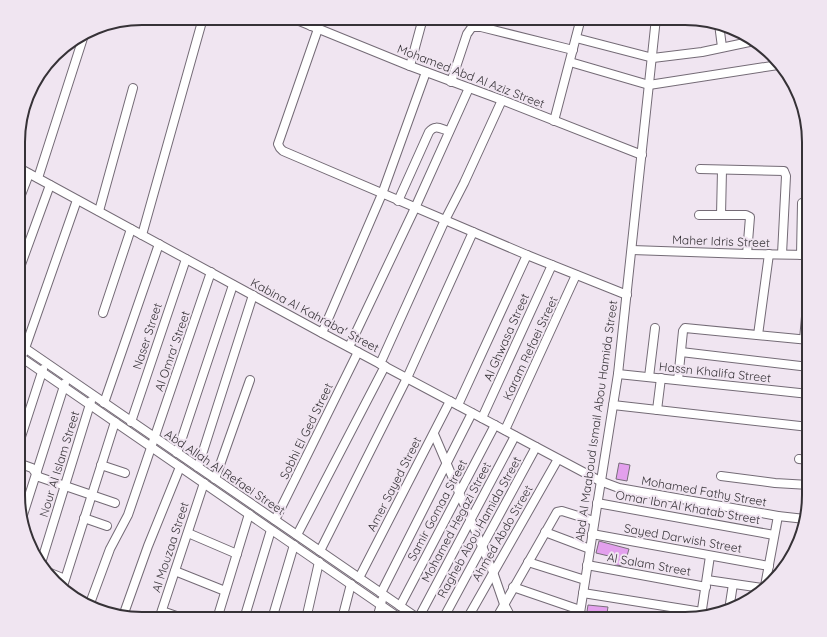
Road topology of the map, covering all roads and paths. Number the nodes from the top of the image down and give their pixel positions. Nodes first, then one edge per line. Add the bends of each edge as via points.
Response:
1 (200, 25) edge
2 (314, 25) edge
3 (421, 25) edge
4 (579, 25) edge
5 (655, 25) edge
6 (720, 31) edge
7 (576, 38) junction
8 (82, 42) edge
9 (746, 43) edge
10 (722, 47) junction
11 (573, 50) junction
12 (653, 58) junction
13 (570, 62) junction
14 (410, 66) junction
15 (774, 66) edge
16 (426, 72) junction
17 (451, 82) junction
18 (649, 85) junction
19 (133, 88) dead end
20 (469, 88) junction
21 (502, 100) junction
22 (554, 121) junction
23 (449, 132) junction
24 (642, 155) junction
25 (700, 169) dead end
26 (722, 170) junction
27 (25, 172) edge
28 (29, 174) junction
29 (38, 178) junction
30 (25, 184) edge
31 (50, 185) junction
32 (382, 194) junction
33 (77, 200) junction
34 (398, 201) junction
35 (415, 208) junction
36 (99, 211) junction
37 (699, 215) dead end
38 (721, 215) junction
39 (445, 220) junction
40 (131, 229) junction
41 (473, 232) junction
42 (142, 235) junction
43 (160, 244) junction
44 (632, 250) junction
45 (25, 254) edge
46 (747, 254) junction
47 (768, 254) junction
48 (782, 254) junction
49 (527, 255) junction
50 (802, 255) edge
51 (186, 258) junction
52 (552, 265) junction
53 (211, 272) junction
54 (576, 275) junction
55 (233, 284) junction
56 (627, 295) junction
57 (254, 296) junction
58 (103, 313) dead end
59 (655, 328) dead end
60 (322, 333) junction
61 (758, 335) junction
62 (25, 338) edge
63 (802, 340) edge
64 (349, 347) junction
65 (25, 348) edge
66 (358, 352) junction
67 (681, 352) junction
68 (25, 360) edge
69 (45, 363) junction
70 (383, 365) junction
71 (802, 366) edge
72 (42, 372) junction
73 (618, 374) junction
74 (649, 377) junction
75 (67, 378) junction
76 (407, 378) junction
77 (662, 378) junction
78 (250, 380) dead end
79 (678, 380) junction
80 (64, 388) junction
81 (802, 393) edge
82 (93, 396) junction
83 (450, 401) junction
84 (104, 404) junction
85 (90, 405) junction
86 (613, 405) junction
87 (458, 406) junction
88 (657, 410) junction
89 (472, 413) junction
90 (482, 418) junction
91 (115, 422) junction
92 (131, 422) junction
93 (25, 424) edge
94 (495, 425) junction
95 (802, 426) edge
96 (505, 430) junction
97 (434, 434) junction
98 (515, 436) junction
99 (155, 438) junction
100 (151, 447) junction
101 (536, 447) junction
102 (177, 453) junction
103 (558, 459) junction
104 (799, 459) dead end
105 (802, 459) edge
106 (446, 463) junction
107 (101, 465) junction
108 (25, 466) edge
109 (180, 467) junction
110 (198, 467) junction
111 (125, 473) dead end
112 (36, 474) junction
113 (721, 476) dead end
114 (215, 479) junction
115 (600, 481) junction
116 (204, 483) junction
117 (802, 485) edge
118 (64, 486) junction
119 (459, 493) junction
120 (92, 494) junction
121 (115, 503) dead end
122 (597, 503) junction
123 (26, 507) edge
124 (249, 514) junction
125 (778, 516) junction
126 (84, 518) junction
127 (800, 518) edge
128 (470, 519) junction
129 (275, 520) junction
130 (594, 521) junction
131 (107, 526) dead end
132 (271, 530) junction
133 (545, 532) junction
134 (188, 533) junction
135 (592, 534) junction
136 (297, 535) junction
137 (774, 535) junction
138 (294, 545) junction
139 (482, 548) junction
140 (590, 549) junction
141 (320, 551) junction
142 (237, 554) junction
143 (43, 556) edge
144 (710, 556) junction
145 (319, 562) junction
146 (528, 562) junction
147 (587, 565) junction
148 (769, 566) junction
149 (175, 572) junction
150 (493, 572) junction
151 (57, 576) edge
152 (359, 578) junction
153 (766, 578) edge
154 (65, 579) junction
155 (585, 580) junction
156 (64, 582) edge
157 (706, 583) junction
158 (351, 584) junction
159 (733, 584) junction
160 (756, 587) edge
161 (513, 588) junction
162 (225, 590) junction
163 (583, 593) junction
164 (382, 594) junction
165 (91, 600) edge
166 (730, 603) edge
167 (504, 604) junction
168 (381, 605) junction
169 (400, 606) junction
170 (580, 610) joint
171 (125, 611) edge
172 (703, 611) edge
173 (162, 612) edge
174 (219, 612) edge
175 (246, 612) edge
176 (274, 612) edge
177 (308, 612) edge
178 (344, 612) edge
179 (380, 612) edge
180 (391, 612) edge
181 (409, 612) edge
182 (423, 612) edge
183 (447, 612) edge
184 (471, 612) edge
185 (500, 612) edge
186 (508, 612) edge
187 (692, 612) edge

1 - 42 street
2 - 14 street, Mohamed Abd Al Aziz Street
2 - 32 street via 278,144 287,153
3 - 14 street
4 - 7 street
5 - 12 street, Abd Al Maaboud Ismail Abou Hamida Street
6 - 10 street
7 - 11 street
7 - 12 street
8 - 29 street
9 - 10 street
10 - 12 street
11 - 13 street
11 - 17 street via 472,27 467,34
12 - 18 street, Abd Al Maaboud Ismail Abou Hamida Street
13 - 18 street
13 - 22 street
14 - 16 street, Mohamed Abd Al Aziz Street
15 - 18 street
16 - 17 street, Mohamed Abd Al Aziz Street
16 - 32 street
17 - 20 street, Mohamed Abd Al Aziz Street
18 - 24 street, Abd Al Maaboud Ismail Abou Hamida Street
19 - 36 street
20 - 21 street, Mohamed Abd Al Aziz Street
20 - 23 street
21 - 22 street, Mohamed Abd Al Aziz Street
21 - 39 street
22 - 24 street, Mohamed Abd Al Aziz Street
23 - 34 street via 433,127 428,132
23 - 35 street
24 - 44 street, Abd Al Maaboud Ismail Abou Hamida Street
25 - 26 street
26 - 38 street
26 - 48 street via 785,172
27 - 28 street, Kabina Al Kahraba' Street
28 - 29 street, Kabina Al Kahraba' Street
28 - 30 street
29 - 31 street, Kabina Al Kahraba' Street
31 - 33 street, Kabina Al Kahraba' Street
31 - 45 street
32 - 34 street
32 - 60 street
33 - 36 street, Kabina Al Kahraba' Street
33 - 62 street
34 - 35 street
35 - 39 street
35 - 64 street
36 - 40 street, Kabina Al Kahraba' Street
37 - 38 street
38 - 46 street via 750,217
39 - 41 street
39 - 70 street
40 - 42 street, Kabina Al Kahraba' Street
40 - 58 street
41 - 49 street
41 - 76 street
42 - 43 street, Kabina Al Kahraba' Street
43 - 51 street, Kabina Al Kahraba' Street
43 - 84 street
44 - 46 street, Maher Idris Street
44 - 56 street, Abd Al Maaboud Ismail Abou Hamida Street
46 - 47 street, Maher Idris Street
47 - 48 street, Maher Idris Street
47 - 61 street
48 - 50 street, Maher Idris Street
49 - 52 street
49 - 87 street
51 - 53 street, Kabina Al Kahraba' Street
51 - 92 street, Naser Street
52 - 54 street
52 - 90 street, Al Ghwasa Street
53 - 55 street, Kabina Al Kahraba' Street
53 - 99 street, Al Omra' Street
54 - 56 street
54 - 96 street, Karam Refaei Street
55 - 57 street, Kabina Al Kahraba' Street
55 - 102 street
56 - 73 street, Abd Al Maaboud Ismail Abou Hamida Street
57 - 60 street, Kabina Al Kahraba' Street
57 - 110 street
59 - 74 street
60 - 64 street, Kabina Al Kahraba' Street
61 - 63 street
61 - 67 street via 686,328 683,331
64 - 66 street, Kabina Al Kahraba' Street
65 - 69 street, Abd Allah Al Refaei Street
66 - 70 street, Kabina Al Kahraba' Street
66 - 129 street, Sobhi El Ged Street
67 - 71 street
67 - 79 street
68 - 72 street, Abd Allah Al Refaei Street
69 - 72 street
69 - 75 street, Abd Allah Al Refaei Street
70 - 76 street, Kabina Al Kahraba' Street
70 - 136 street
72 - 80 street, Abd Allah Al Refaei Street
72 - 93 street
73 - 74 street, Hassn Khalifa Street
73 - 86 street, Abd Al Maaboud Ismail Abou Hamida Street
74 - 77 street, Hassn Khalifa Street
75 - 80 street
75 - 82 street, Abd Allah Al Refaei Street
76 - 83 street, Kabina Al Kahraba' Street
76 - 141 street
77 - 79 street, Hassn Khalifa Street
77 - 88 street
78 - 114 street
79 - 81 street, Hassn Khalifa Street
80 - 85 street, Abd Allah Al Refaei Street
80 - 112 street
82 - 84 street, Abd Allah Al Refaei Street
82 - 85 street, Nour Al Islam Street
83 - 87 street, Kabina Al Kahraba' Street
83 - 97 street, Amer Sayed Street
84 - 92 street, Abd Allah Al Refaei Street
85 - 91 street, Abd Allah Al Refaei Street
85 - 118 street, Nour Al Islam Street
86 - 88 street
86 - 115 street, Abd Al Maaboud Ismail Abou Hamida Street
87 - 89 street, Kabina Al Kahraba' Street
88 - 95 street
89 - 90 street, Kabina Al Kahraba' Street
89 - 106 street
90 - 94 street, Kabina Al Kahraba' Street
91 - 100 street, Abd Allah Al Refaei Street
91 - 107 street
92 - 99 street, Abd Allah Al Refaei Street
94 - 96 street, Kabina Al Kahraba' Street
94 - 119 street, Samir Gomaa Street
96 - 98 street, Kabina Al Kahraba' Street
97 - 106 street
97 - 152 street, Amer Sayed Street
98 - 101 street, Kabina Al Kahraba' Street
98 - 128 street, Mohamed Hegazi Street
99 - 100 street, Al Omra' Street
99 - 102 street, Abd Allah Al Refaei Street
100 - 109 street, Abd Allah Al Refaei Street
100 - 165 street, Al Omra' Street via 128,515 110,548
101 - 103 street, Kabina Al Kahraba' Street
101 - 139 street, Ragheb Abou Hamida Street
102 - 110 street, Abd Allah Al Refaei Street
103 - 115 street, Kabina Al Kahraba' Street
103 - 150 street, Ahmed Abdo Street
104 - 105 street
106 - 119 street
106 - 164 street
107 - 111 street
107 - 120 street
108 - 112 street via 32,468
109 - 116 street, Abd Allah Al Refaei Street
109 - 171 street
110 - 114 street, Abd Allah Al Refaei Street
112 - 118 street via 39,478
112 - 123 street
113 - 117 street
114 - 129 street, Abd Allah Al Refaei Street
115 - 122 street, Abd Al Maaboud Ismail Abou Hamida Street
115 - 125 street, Mohamed Fathy Street via 619,488
116 - 124 street, Abd Allah Al Refaei Street
116 - 134 street, Al Mouzaa Street
118 - 120 street
118 - 143 street, Nour Al Islam Street
119 - 128 street
119 - 169 street, Samir Gomaa Street
120 - 121 street
120 - 126 street
122 - 130 street, Abd Al Maaboud Ismail Abou Hamida Street
122 - 137 street, Omar Ibn Al Khatab Street
124 - 132 street, Abd Allah Al Refaei Street
124 - 142 street
125 - 127 street, Mohamed Fathy Street
125 - 137 street
126 - 131 street
126 - 154 street
128 - 139 street
128 - 182 street, Mohamed Hegazi Street
129 - 136 street, Abd Allah Al Refaei Street
130 - 133 street via 559,511
130 - 135 street, Abd Al Maaboud Ismail Abou Hamida Street
132 - 138 street, Abd Allah Al Refaei Street
132 - 175 street
133 - 140 street
133 - 146 street
134 - 142 street
134 - 149 street, Al Mouzaa Street
135 - 140 street, Abd Al Maaboud Ismail Abou Hamida Street
135 - 144 street, Sayed Darwish Street
136 - 141 street, Abd Allah Al Refaei Street
137 - 148 street
138 - 145 street, Abd Allah Al Refaei Street
138 - 176 street
139 - 150 street
139 - 183 street, Ragheb Abou Hamida Street
140 - 147 street, Abd Al Maaboud Ismail Abou Hamida Street
141 - 152 street, Abd Allah Al Refaei Street
142 - 162 street
144 - 148 street, Sayed Darwish Street
144 - 157 street
145 - 158 street, Abd Allah Al Refaei Street
145 - 177 street
146 - 155 street
146 - 161 street
147 - 155 street, Abd Al Maaboud Ismail Abou Hamida Street
147 - 157 street, Al Salam Street
148 - 153 street
149 - 162 street
149 - 173 street, Al Mouzaa Street
150 - 167 street
150 - 184 street, Ahmed Abdo Street
151 - 154 street
152 - 164 street, Abd Allah Al Refaei Street
154 - 156 street
155 - 163 street, Abd Al Maaboud Ismail Abou Hamida Street
157 - 159 street
157 - 172 street
158 - 168 street, Abd Allah Al Refaei Street
158 - 178 street
159 - 160 street
159 - 166 street
161 - 167 street
161 - 170 street
162 - 174 street
163 - 170 street, Abd Al Maaboud Ismail Abou Hamida Street
163 - 187 street
164 - 168 street
164 - 169 street, Abd Allah Al Refaei Street
167 - 185 street
167 - 186 street
168 - 179 street
168 - 180 street, Abd Allah Al Refaei Street
169 - 181 street, Abd Allah Al Refaei Street

